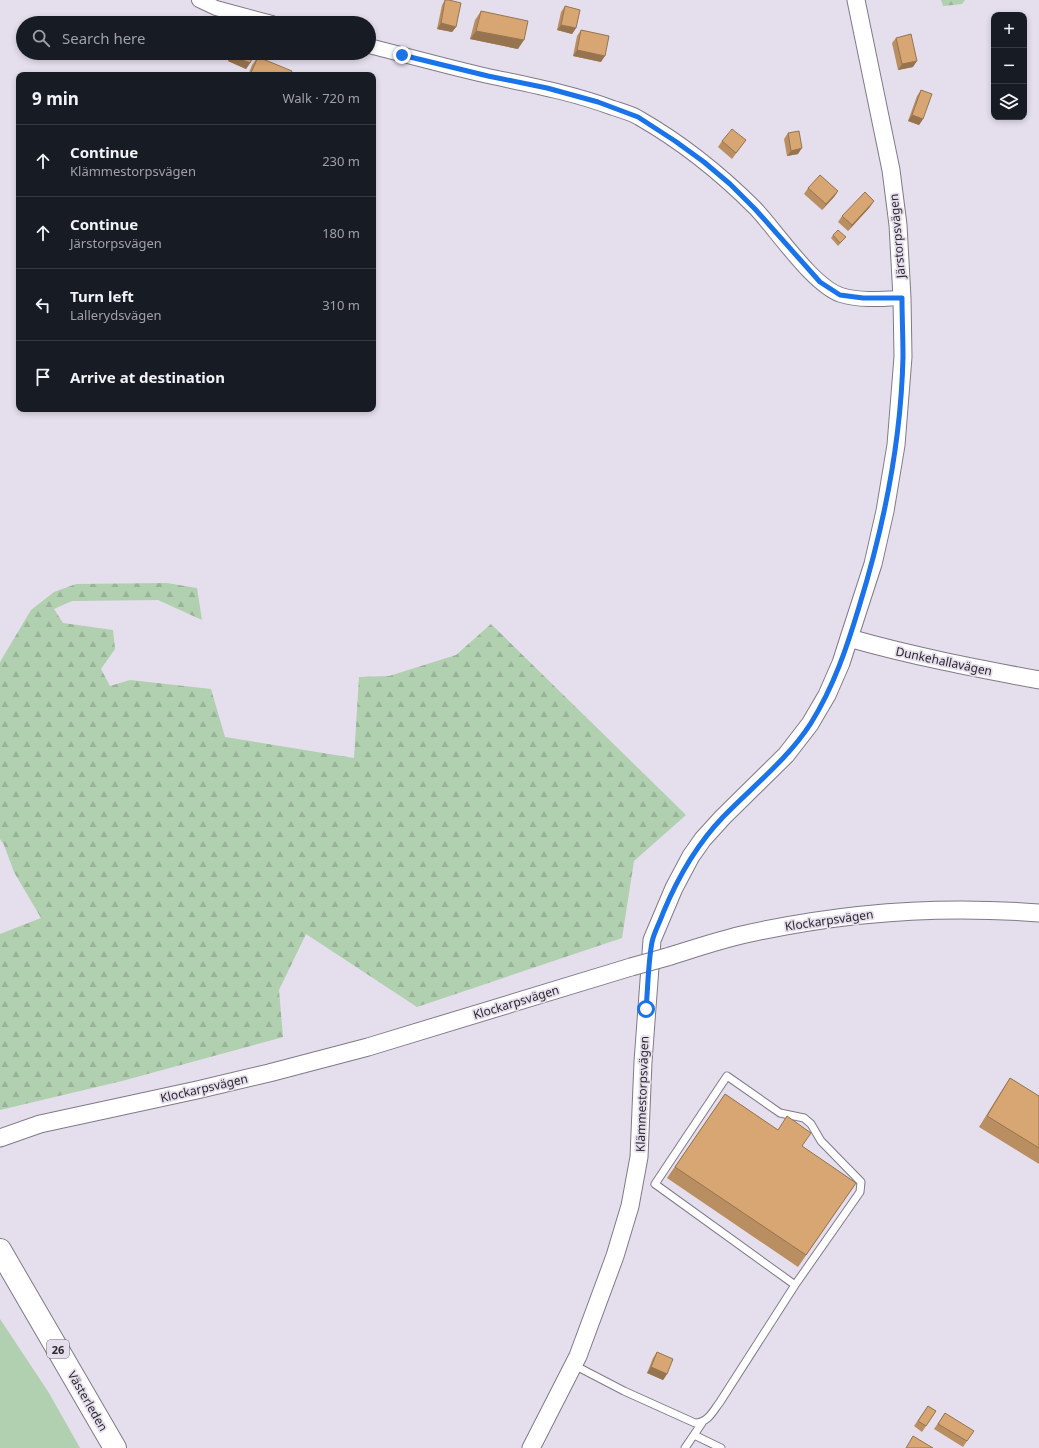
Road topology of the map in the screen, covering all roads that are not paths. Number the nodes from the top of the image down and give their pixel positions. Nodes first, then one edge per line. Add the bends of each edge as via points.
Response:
1 (199, 0) edge
2 (856, 0) edge
3 (246, 16) edge
4 (376, 48) edge
5 (902, 298) junction
6 (849, 638) junction
7 (1039, 680) edge
8 (1039, 912) edge
9 (17, 1131) junction
10 (0, 1134) edge
11 (0, 1138) edge
12 (0, 1250) edge
13 (0, 1281) edge
14 (795, 1285) junction
15 (573, 1365) junction
16 (702, 1423) junction
17 (694, 1435) junction
18 (101, 1448) edge
19 (116, 1448) edge
20 (531, 1448) edge
21 (685, 1448) edge
22 (722, 1448) edge

1 - 3 street via 216,8
2 - 5 street, Järstorpsvägen via 891,170 898,225
4 - 5 street via 547,88 598,102 638,117 704,162 730,184 820,282 840,295
5 - 6 street, Järstorpsvägen via 903,357 891,478 873,564
6 - 7 street, Dunkehallavägen via 964,666
6 - 15 street, Klämmestorpsvägen via 827,695 810,724 786,755 703,839 674,888 652,940 642,1062 639,1157 630,1206 615,1256
8 - 9 street, Klockarpsvägen, bridge via 931,909 864,914 745,934 353,1051 262,1075
9 - 10 street
9 - 11 street, Klockarpsvägen
12 - 19 highway, Västerleden / 26
13 - 18 highway, Västerleden / 26
14 - 14 lane via 860,1192 861,1182 821,1141 811,1124 804,1118 780,1113 727,1076 655,1184
14 - 16 lane via 720,1402
15 - 16 lane via 624,1392 695,1423
15 - 20 street, Klämmestorpsvägen
16 - 17 lane
17 - 21 lane
17 - 22 lane

